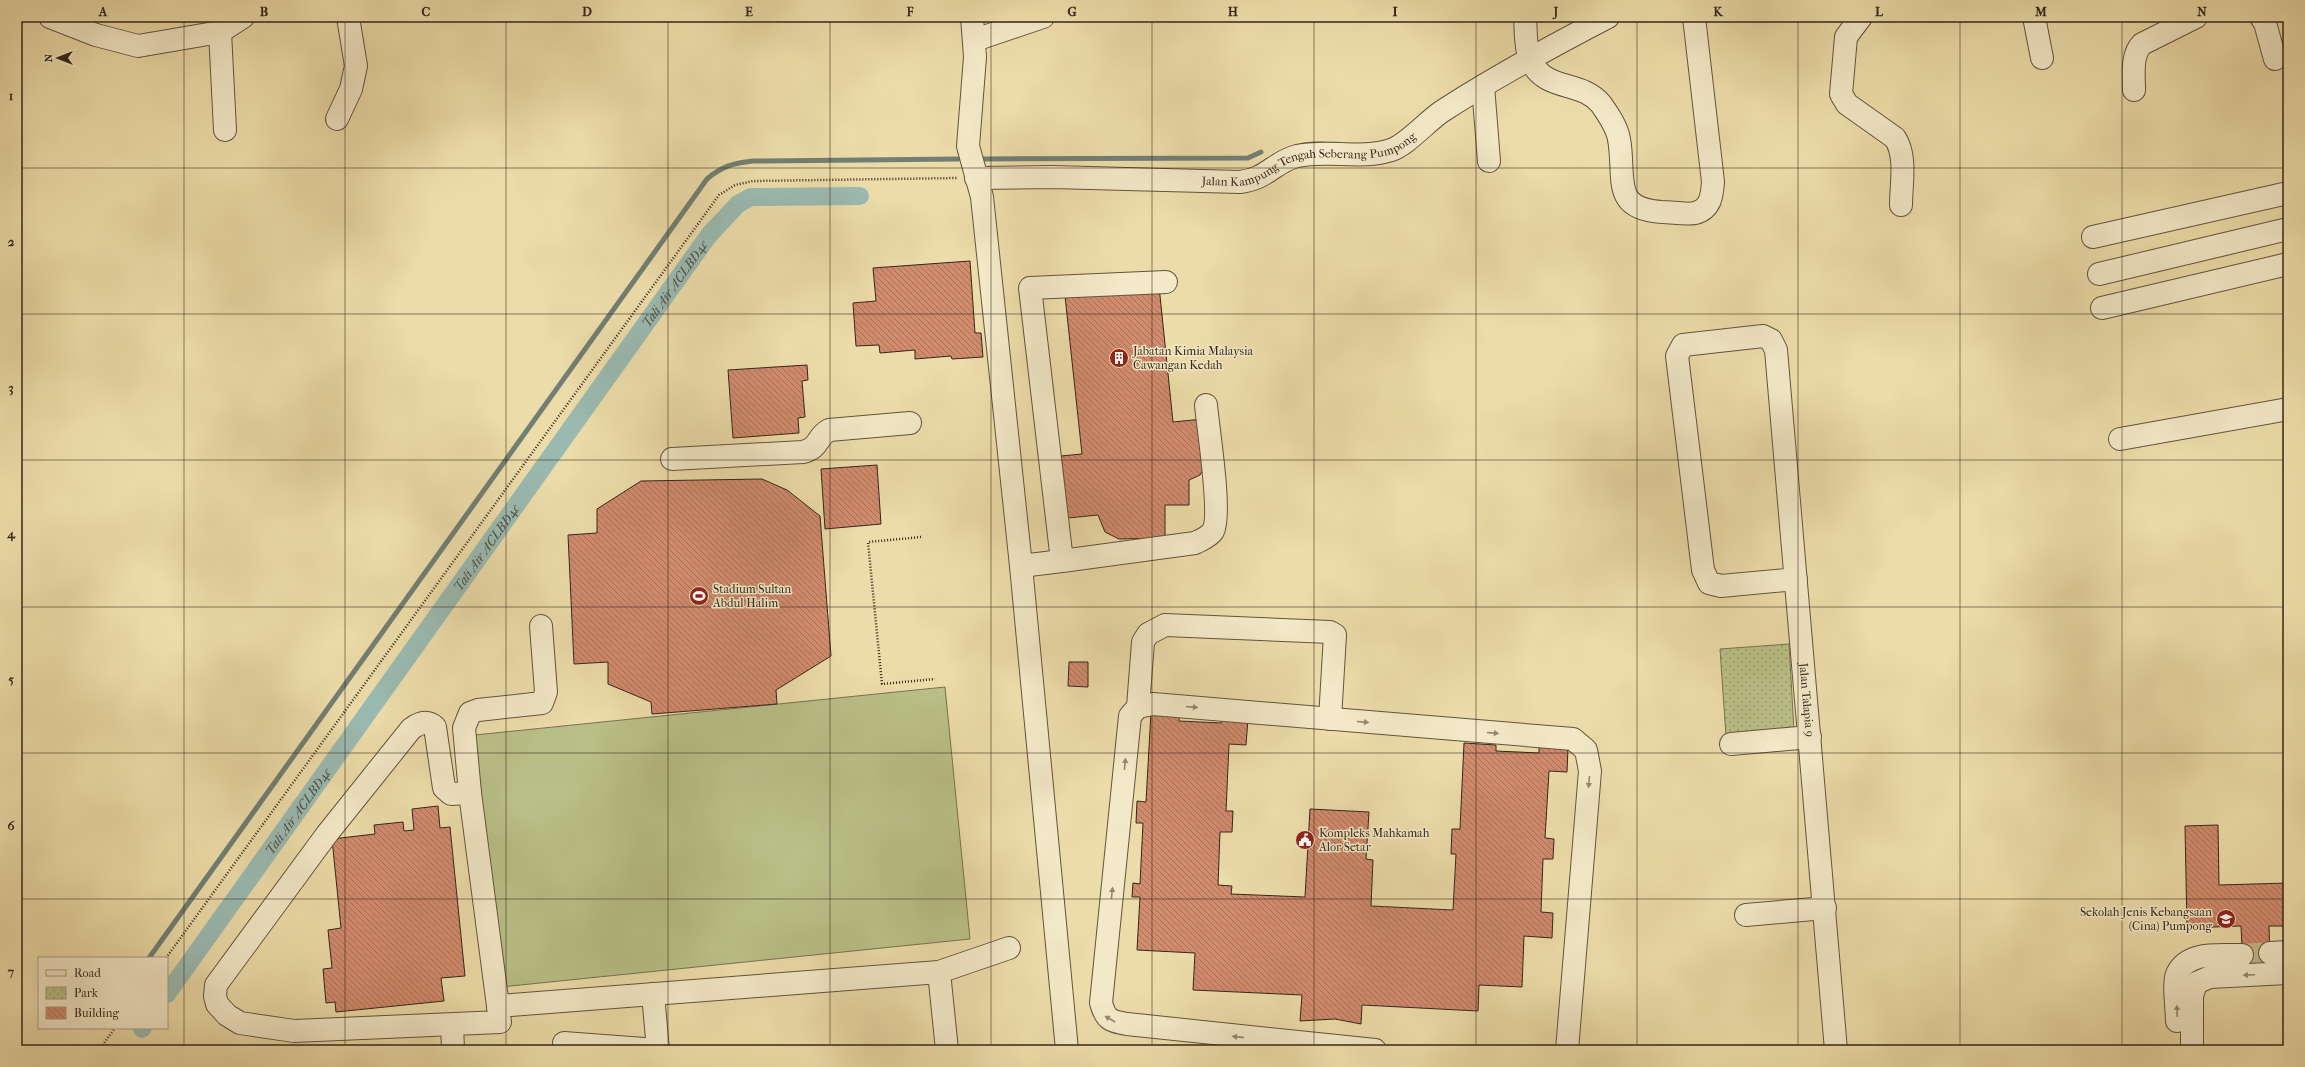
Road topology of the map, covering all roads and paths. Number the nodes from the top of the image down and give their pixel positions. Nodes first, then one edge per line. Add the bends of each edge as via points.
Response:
1 (50, 17) edge
2 (243, 17) edge
3 (348, 17) edge
4 (972, 17) edge
5 (1043, 17) edge
6 (1525, 17) edge
7 (1608, 17) edge
8 (1694, 17) edge
9 (1862, 17) edge
10 (2034, 17) edge
11 (2196, 17) edge
12 (2261, 17) edge
13 (220, 32) junction
14 (975, 40) junction
15 (1529, 58) junction
16 (2042, 58) dead end
17 (2275, 59) dead end
18 (1483, 86) junction
19 (2134, 90) dead end
20 (337, 119) dead end
21 (225, 130) dead end
22 (1489, 161) dead end
23 (976, 178) junction
24 (2288, 193) edge
25 (1901, 206) dead end
26 (2288, 229) edge
27 (2093, 237) dead end
28 (2288, 264) edge
29 (2099, 274) dead end
30 (1166, 282) dead end
31 (2102, 308) dead end
32 (1206, 405) dead end
33 (2288, 409) edge
34 (910, 423) dead end
35 (2120, 439) dead end
36 (672, 458) dead end
37 (921, 536) dead end
38 (1062, 561) junction
39 (1021, 566) junction
40 (1796, 579) junction
41 (541, 626) dead end
42 (935, 678) dead end
43 (1138, 707) junction
44 (1330, 719) junction
45 (1810, 737) junction
46 (1732, 744) dead end
47 (470, 793) junction
48 (1825, 908) junction
49 (1746, 915) dead end
50 (1009, 948) dead end
51 (2242, 955) tunnel mouth
52 (167, 957) edge
53 (2184, 964) junction
54 (939, 972) junction
55 (2288, 973) edge
56 (2196, 983) junction
57 (654, 994) junction
58 (498, 1006) junction
59 (452, 1025) junction
60 (114, 1029) edge
61 (564, 1043) dead end
62 (1313, 1047) edge
63 (1350, 1049) edge
64 (99, 1050) edge
65 (453, 1050) edge
66 (657, 1050) edge
67 (948, 1050) edge
68 (1067, 1050) edge
69 (1375, 1050) edge
70 (1567, 1050) edge
71 (1836, 1050) edge
72 (2177, 1050) edge
73 (2192, 1050) edge

1 - 13 street via 96,35 138,46
2 - 13 street
3 - 20 street via 356,66 351,89
4 - 14 street
5 - 14 street
6 - 15 street
7 - 15 street, Jalan Kampung Tengah Seberang Pumpong
8 - 15 street via 1713,182 1710,202 1704,209 1694,213 1648,211 1637,208 1630,202 1625,193 1619,138 1611,119 1593,96 1582,90 1550,82 1541,76
9 - 25 street via 1846,36 1841,94 1847,104 1895,138 1899,144 1902,153
10 - 16 street
11 - 19 street via 2138,48 2135,55
12 - 17 street
13 - 21 street
14 - 23 street via 968,146
15 - 18 street, Jalan Kampung Tengah Seberang Pumpong
18 - 22 street
18 - 23 street, Jalan Kampung Tengah Seberang Pumpong via 1443,111 1391,150 1376,153 1308,154 1296,157 1254,180 1240,182 1052,177
23 - 39 street via 982,197
23 - 52 path via 753,181 736,185 719,195
24 - 27 street
26 - 29 street
28 - 31 street
30 - 38 street via 1030,288
32 - 38 street via 1216,509 1213,530 1206,538 1195,543
33 - 35 street
34 - 36 street via 829,430 813,448 802,452
37 - 42 path via 868,542 881,676 882,684
38 - 39 street
39 - 68 street
40 - 40 street, Jalan Talapia 9 via 1776,350 1771,340 1763,336 1683,345 1677,356 1703,570 1709,583 1721,586
40 - 45 street, Jalan Talapia 9
41 - 47 street via 546,692 542,703 478,710 470,713 466,720 464,728
43 -> 44 street via 1153,704
43 - 44 street via 1143,642 1148,634 1165,626 1330,632 1335,635
62 -> 43 street via 1127,1024 1112,1021 1105,1015 1101,1003 1130,716
44 -> 70 street via 1573,739 1586,750 1590,771
45 - 46 street
45 - 48 street, Jalan Talapia 9
47 - 58 street
47 - 59 street via 451,794 444,788 435,727 425,722 411,729 327,834 216,985 215,996 217,1004 227,1015 240,1023 294,1031
48 - 49 street
48 - 71 street, Jalan Talapia 9
50 - 54 street
51 - 53 street via 2196,957
53 - 56 street
72 -> 53 street via 2177,975
54 - 57 street
54 - 67 street
55 -> 56 street via 2210,977
56 - 73 street via 2192,996
57 - 58 street
57 - 66 street
58 - 59 street via 500,1022
59 - 65 street
60 - 64 path
61 - 66 street
62 - 63 street
63 - 69 street

